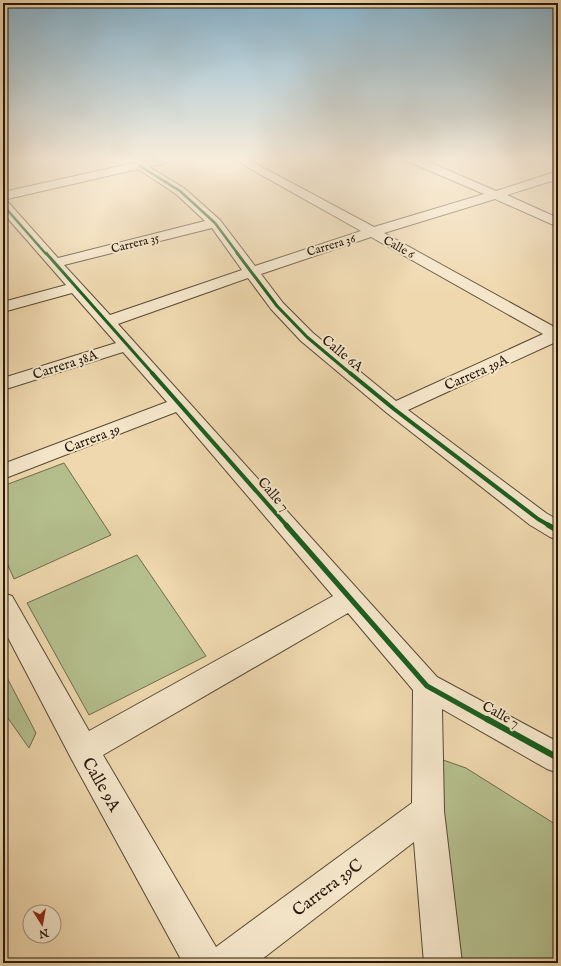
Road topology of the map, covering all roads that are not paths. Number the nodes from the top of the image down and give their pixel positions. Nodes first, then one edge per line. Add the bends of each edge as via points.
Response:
1 (194, 204) edge
2 (321, 204) edge
3 (470, 204) edge
4 (516, 204) edge
5 (3, 205) edge
6 (215, 223) junction
7 (558, 223) edge
8 (372, 232) junction
9 (54, 263) junction
10 (251, 271) junction
11 (76, 287) junction
12 (3, 306) edge
13 (107, 322) junction
14 (557, 335) edge
15 (127, 345) junction
16 (3, 384) edge
17 (180, 404) junction
18 (394, 409) junction
19 (3, 472) edge
20 (558, 531) edge
21 (351, 599) junction
22 (3, 603) edge
23 (427, 686) junction
24 (83, 750) junction
25 (558, 758) edge
26 (428, 811) junction
27 (204, 963) edge
28 (226, 963) edge
29 (443, 963) edge

1 - 6 street, Calle 6A
2 - 8 street, Calle 6
3 - 8 street, Carrera 36
4 - 7 street
5 - 9 street, Calle 7
6 - 9 street, Carrera 35
6 - 10 street, Calle 6A
8 - 10 street, Carrera 36
8 - 14 street, Calle 6
9 - 11 street, Calle 7
10 - 13 street, Carrera 36
10 - 18 street, Calle 6A via 277,306 307,337
11 - 12 street
11 - 13 street, Calle 7
13 - 15 street, Calle 7
14 - 18 street, Carrera 39A
15 - 16 street, Carrera 38A
15 - 17 street, Calle 7
17 - 19 street, Carrera 39
17 - 21 street, Calle 7
18 - 20 street, Calle 6A via 538,519
21 - 23 street, Calle 7
21 - 24 street
22 - 24 street, Calle 9A
23 - 25 street, Calle 7
23 - 26 street
24 - 27 street, Calle 9A
26 - 28 street, Carrera 39C
26 - 29 street

